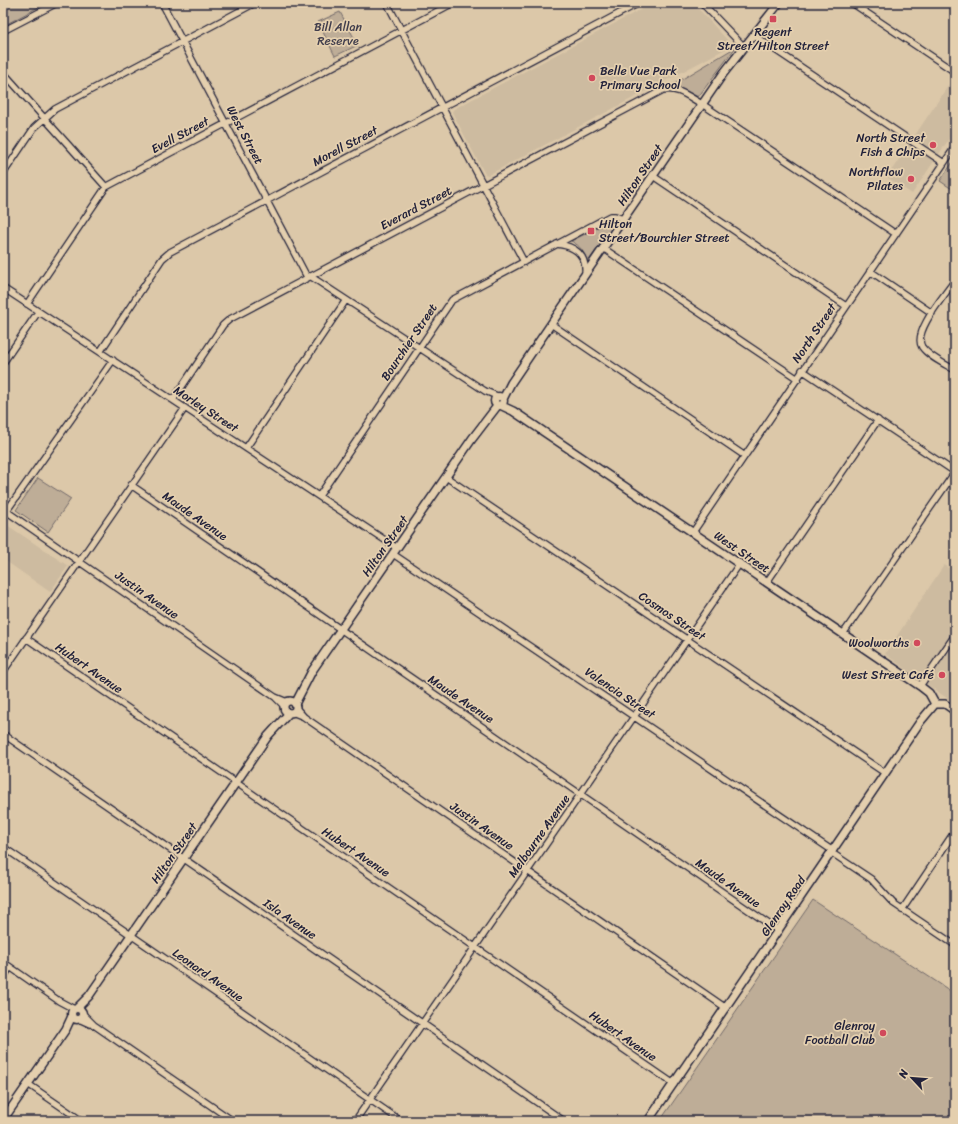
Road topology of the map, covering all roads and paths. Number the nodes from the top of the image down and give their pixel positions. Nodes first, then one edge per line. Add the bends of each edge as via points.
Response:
1 (57, 3) edge
2 (162, 3) edge
3 (254, 3) edge
4 (387, 3) edge
5 (453, 3) edge
6 (639, 3) edge
7 (702, 3) edge
8 (779, 3) edge
9 (852, 3) edge
10 (401, 30) junction
11 (3, 31) edge
12 (753, 36) junction
13 (182, 41) junction
14 (744, 47) junction
15 (3, 72) edge
16 (955, 72) edge
17 (702, 104) junction
18 (442, 108) junction
19 (44, 117) junction
20 (226, 123) junction
21 (955, 147) edge
22 (944, 163) junction
23 (3, 174) edge
24 (653, 176) junction
25 (483, 184) junction
26 (106, 187) junction
27 (267, 200) junction
28 (623, 219) junction
29 (896, 234) junction
30 (557, 244) junction
31 (603, 248) junction
32 (524, 262) junction
33 (870, 271) junction
34 (584, 275) junction
35 (309, 277) junction
36 (955, 280) edge
37 (3, 288) edge
38 (346, 300) junction
39 (27, 304) junction
40 (846, 306) junction
41 (38, 312) junction
42 (932, 313) junction
43 (551, 324) junction
44 (419, 348) junction
45 (100, 352) junction
46 (113, 360) junction
47 (3, 363) edge
48 (802, 370) junction
49 (955, 370) edge
50 (798, 379) junction
51 (173, 400) junction
52 (499, 401) junction
53 (185, 408) junction
54 (878, 420) junction
55 (246, 448) junction
56 (745, 456) junction
57 (955, 472) edge
58 (446, 477) junction
59 (131, 486) junction
60 (319, 496) junction
61 (5, 511) edge
62 (693, 532) junction
63 (395, 551) junction
64 (79, 562) junction
65 (740, 563) junction
66 (767, 582) junction
67 (341, 630) junction
68 (843, 634) junction
69 (955, 635) edge
70 (26, 638) junction
71 (687, 640) junction
72 (3, 672) edge
73 (920, 686) junction
74 (935, 704) junction
75 (290, 707) junction
76 (955, 711) edge
77 (634, 716) junction
78 (3, 734) edge
79 (885, 773) junction
80 (236, 782) junction
81 (580, 794) junction
82 (955, 831) edge
83 (3, 847) edge
84 (833, 852) junction
85 (183, 859) junction
86 (528, 871) junction
87 (902, 910) junction
88 (779, 931) junction
89 (130, 935) junction
90 (955, 945) edge
91 (475, 947) junction
92 (3, 962) edge
93 (10, 967) junction
94 (3, 978) edge
95 (726, 1008) junction
96 (77, 1014) junction
97 (423, 1024) junction
98 (28, 1084) junction
99 (674, 1084) junction
100 (370, 1100) junction
101 (3, 1120) edge
102 (82, 1121) edge
103 (233, 1121) edge
104 (355, 1121) edge
105 (401, 1121) edge
106 (564, 1121) edge
107 (648, 1121) edge

1 - 11 street
2 - 13 street, West Street
3 - 13 street
4 - 10 street
5 - 10 street, Evell Street
6 - 18 street, Morell Street
7 - 14 street
8 - 12 street, Hilton Street
9 - 16 street
10 - 18 street
10 - 20 street, Evell Street
12 - 14 street, Hilton Street
12 - 22 street
13 - 19 street
13 - 20 street, West Street
14 - 17 street, Hilton Street
15 - 19 street
17 - 24 street, Hilton Street
17 - 25 street, Everard Street via 678,91 663,90
17 - 29 street, Everard Street
18 - 25 street
18 - 27 street, Morell Street
19 - 23 street
19 - 26 street
20 - 26 street, Evell Street
20 - 27 street, West Street
21 - 22 street, North Street
22 - 29 street, North Street
24 - 28 street, Hilton Street
24 - 40 street
25 - 32 street
25 - 35 street, Everard Street
26 - 39 street, Evell Street
27 - 35 street, West Street
27 - 45 street, Morell Street via 166,254
28 - 30 street, Bourchier Street via 610,216
28 - 31 street, Hilton Street
29 - 33 street, North Street
30 - 32 street, Bourchier Street
30 - 34 street via 578,251 585,264
31 - 34 street, Hilton Street
31 - 50 street
32 - 44 street, Bourchier Street via 452,300
33 - 40 street, North Street
33 - 42 street
34 - 43 street, Hilton Street
35 - 38 street, West Street
35 - 51 street, Everard Street via 226,321
36 - 42 street
37 - 39 street, Morley Street
38 - 44 street, West Street
38 - 55 street
39 - 41 street, Morley Street
40 - 48 street, North Street
41 - 45 street, Morley Street
41 - 47 street
42 - 49 street via 920,334 921,346
43 - 52 street, Hilton Street
43 - 56 street
44 - 52 street, West Street
44 - 60 street, Bourchier Street
45 - 46 street, Morley Street
46 - 51 street, Morley Street
46 - 61 street
48 - 50 street, North Street
48 - 54 street
50 - 56 street, North Street
51 - 53 street, Morley Street
52 - 58 street, Hilton Street
52 - 62 street, West Street
53 - 55 street, Morley Street
53 - 59 street
54 - 57 street
54 - 66 street
55 - 60 street, Morley Street
56 - 62 street, North Street
57 - 68 street
58 - 63 street, Hilton Street
58 - 71 street, Cosmos Street
59 - 64 street
59 - 67 street, Maude Avenue
60 - 63 street, Morley Street
61 - 64 street, Justin Avenue
62 - 65 street, West Street
63 - 67 street, Hilton Street
63 - 77 street, Valencia Street
64 - 70 street
64 - 75 street, Justin Avenue
65 - 66 street, West Street
65 - 71 street, Melbourne Avenue
66 - 68 street, West Street
67 - 75 street, Hilton Street
67 - 81 street, Maude Avenue
68 - 73 street, West Street
69 - 73 street
70 - 72 street
70 - 80 street, Hubert Avenue
71 - 77 street, Melbourne Avenue
71 - 79 street, Cosmos Street
73 - 74 street, West Street via 929,693
74 - 76 street via 945,704
74 - 79 street, Glenroy Road via 928,710
75 - 80 street, Hilton Street
75 - 86 street, Justin Avenue
77 - 81 street, Melbourne Avenue
77 - 84 street, Valencia Street
78 - 85 street, Isla Avenue
79 - 84 street, Glenroy Road
80 - 85 street, Hilton Street
80 - 91 street, Hubert Avenue
81 - 86 street, Melbourne Avenue
81 - 88 street, Maude Avenue
82 - 87 street
83 - 89 street, Leonard Avenue
84 - 87 street, Valencia Street via 871,879
84 - 88 street, Glenroy Road
85 - 89 street, Hilton Street
85 - 97 street, Isla Avenue
86 - 91 street, Melbourne Avenue
86 - 95 street, Justin Avenue
87 - 90 street, Valencia Street
88 - 95 street, Glenroy Road
89 - 96 street, Hilton Street
89 - 100 street, Leonard Avenue
91 - 97 street, Melbourne Avenue
91 - 99 street, Hubert Avenue
92 - 93 street
93 - 94 street
93 - 96 street
95 - 99 street, Glenroy Road
96 - 98 street, Hilton Street
96 - 103 street
97 - 100 street, Melbourne Avenue
97 - 106 street, Isla Avenue
98 - 101 street, Hilton Street
98 - 102 street
99 - 107 street, Glenroy Road
100 - 104 street, Melbourne Avenue
100 - 105 street, Leonard Avenue

